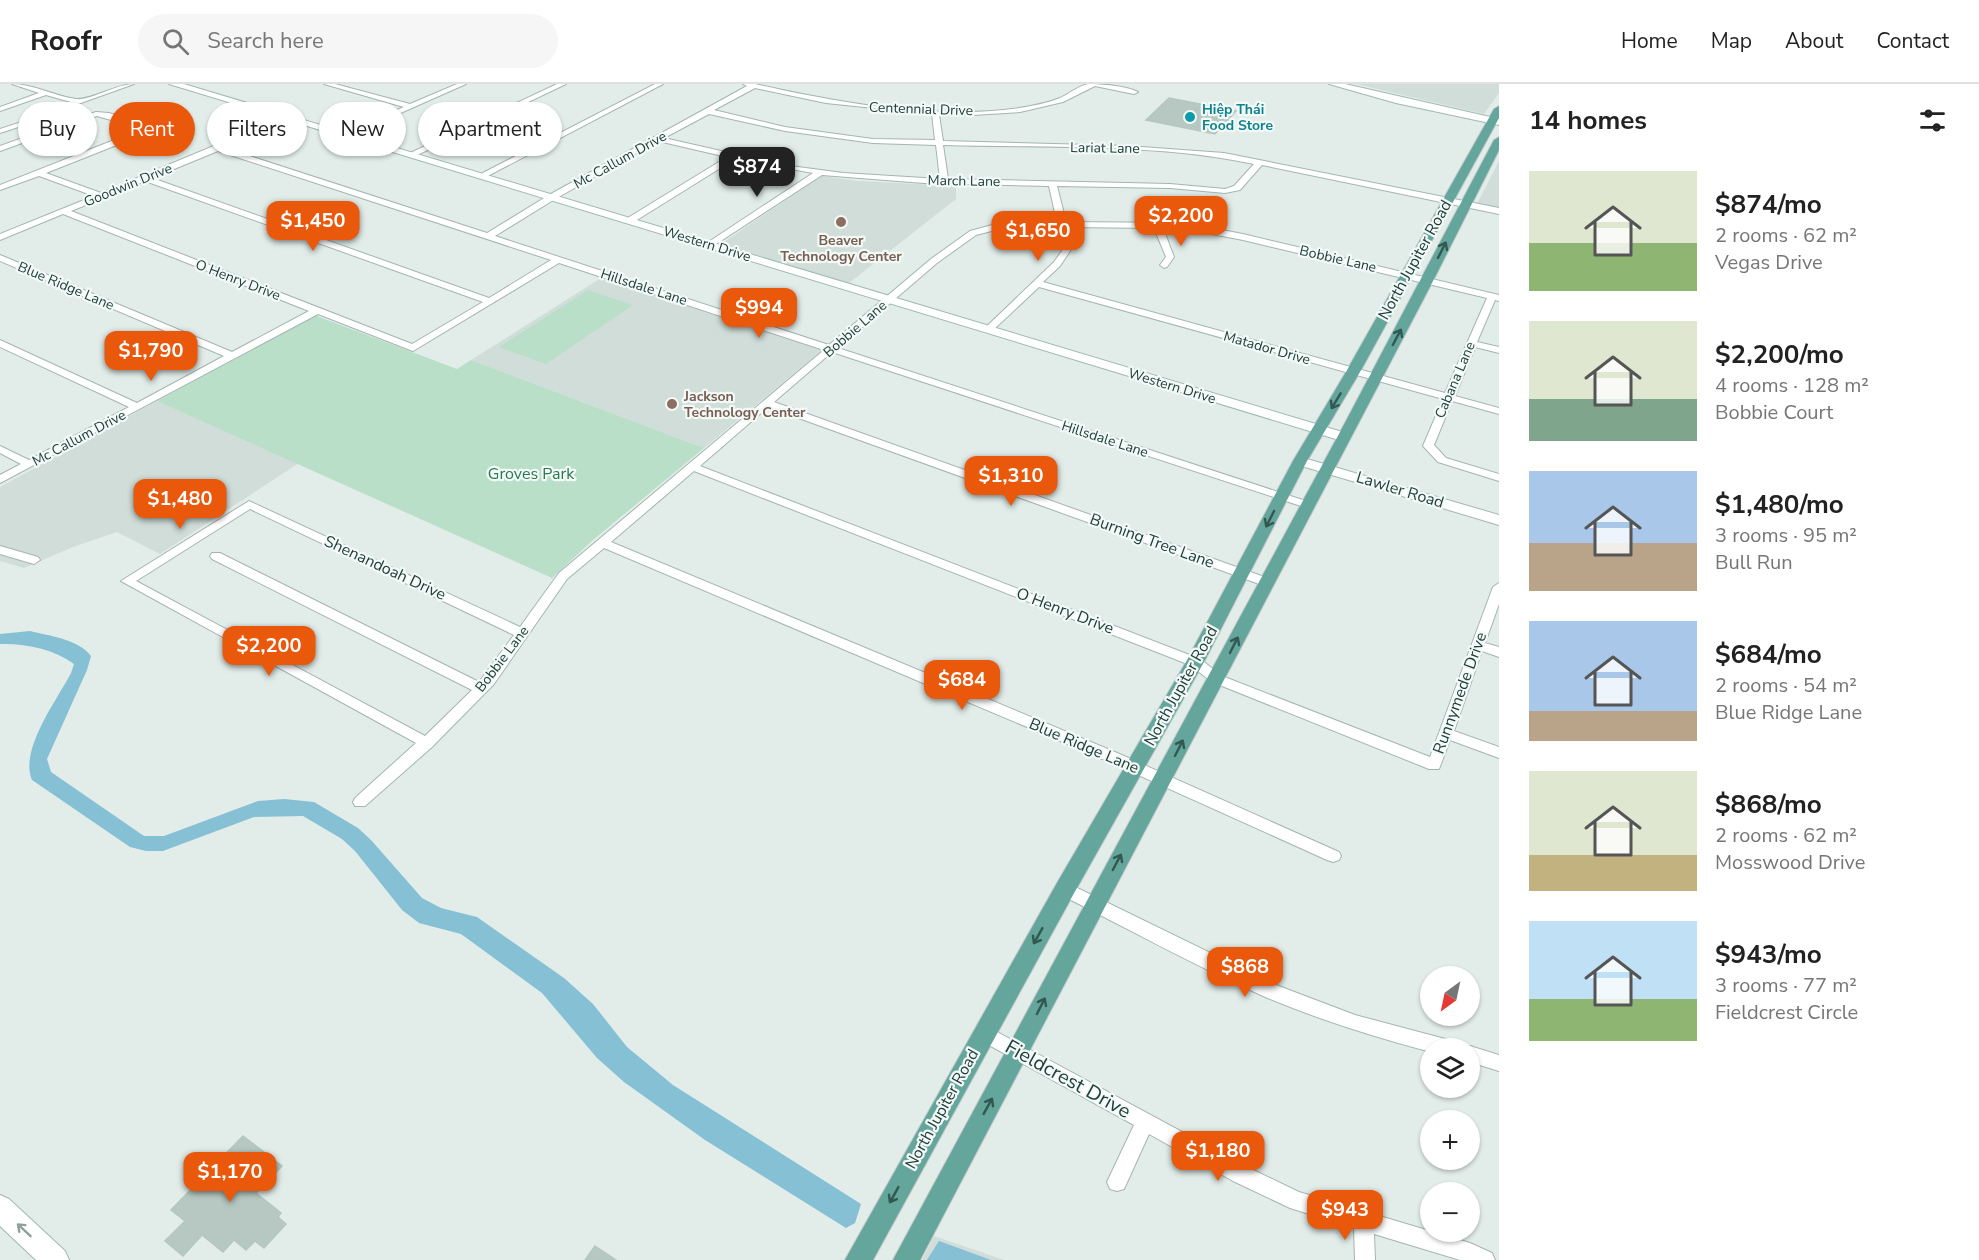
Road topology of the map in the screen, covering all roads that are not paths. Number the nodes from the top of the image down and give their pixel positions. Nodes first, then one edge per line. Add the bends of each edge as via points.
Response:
1 (15, 84) edge
2 (131, 84) edge
3 (174, 84) edge
4 (327, 84) edge
5 (464, 84) edge
6 (563, 84) edge
7 (660, 84) edge
8 (1094, 84) edge
9 (749, 85) edge
10 (1343, 85) edge
11 (1134, 92) dead end
12 (45, 93) junction
13 (0, 102) edge
14 (236, 102) edge
15 (10, 105) junction
16 (412, 106) junction
17 (0, 109) edge
18 (406, 109) edge
19 (707, 111) junction
20 (935, 112) junction
21 (97, 115) edge
22 (1497, 118) edge
23 (18, 125) edge
24 (0, 131) edge
25 (658, 139) junction
26 (1499, 140) edge
27 (18, 143) edge
28 (939, 144) junction
29 (0, 149) edge
30 (97, 150) edge
31 (207, 152) edge
32 (406, 154) edge
33 (410, 155) junction
34 (82, 156) edge
35 (243, 156) edge
36 (732, 157) junction
37 (1261, 161) junction
38 (1469, 163) junction
39 (1485, 166) junction
40 (819, 172) junction
41 (39, 173) junction
42 (480, 176) junction
43 (144, 178) junction
44 (944, 181) junction
45 (1052, 183) junction
46 (0, 188) edge
47 (102, 196) junction
48 (552, 197) junction
49 (1449, 200) junction
50 (1466, 204) junction
51 (63, 211) junction
52 (1499, 211) edge
53 (629, 220) junction
54 (1063, 224) junction
55 (1157, 225) junction
56 (489, 236) junction
57 (0, 237) edge
58 (710, 245) junction
59 (0, 258) edge
60 (559, 259) junction
61 (1164, 265) dead end
62 (1406, 275) junction
63 (1427, 280) junction
64 (1036, 283) junction
65 (1496, 297) edge
66 (889, 300) junction
67 (490, 301) junction
68 (316, 310) junction
69 (988, 330) junction
70 (0, 343) edge
71 (1471, 343) junction
72 (832, 349) junction
73 (1499, 350) edge
74 (232, 356) junction
75 (1353, 372) junction
76 (1375, 378) junction
77 (1447, 398) junction
78 (767, 403) junction
79 (136, 406) junction
80 (1499, 411) edge
81 (1319, 430) junction
82 (1344, 437) junction
83 (0, 449) edge
84 (1300, 461) junction
85 (29, 464) junction
86 (691, 466) junction
87 (1329, 468) junction
88 (1499, 478) edge
89 (0, 480) edge
90 (1282, 497) junction
91 (1308, 505) junction
92 (1499, 520) edge
93 (601, 542) junction
94 (0, 550) edge
95 (216, 556) dead end
96 (34, 560) dead end
97 (1242, 574) junction
98 (1266, 582) junction
99 (1499, 587) edge
100 (521, 633) junction
101 (1478, 645) junction
102 (1499, 652) edge
103 (1195, 662) junction
104 (1217, 679) junction
105 (481, 689) junction
106 (1445, 733) junction
107 (427, 743) junction
108 (1499, 753) edge
109 (1434, 765) joint
110 (1135, 768) junction
111 (1162, 780) junction
112 (360, 802) dead end
113 (1333, 856) dead end
114 (1065, 889) junction
115 (1095, 903) junction
116 (984, 1033) junction
117 (1420, 1041) edge
118 (1018, 1051) junction
119 (1480, 1057) edge
120 (1499, 1063) edge
121 (1145, 1121) junction
122 (1117, 1182) dead end
123 (0, 1208) edge
124 (1364, 1221) junction
125 (56, 1260) edge
126 (858, 1260) edge
127 (906, 1260) edge
128 (1365, 1260) edge
129 (1485, 1260) edge

1 - 12 street
2 - 12 street via 78,102
3 - 14 street, Western Drive
4 - 16 street
5 - 16 street
6 - 33 street
7 - 42 street
8 - 11 street
8 - 20 street, Centennial Drive via 1041,106
9 - 19 street, Mc Callum Drive
9 - 20 street, Centennial Drive via 849,105
10 - 22 street
10 - 22 street
12 - 15 street
13 - 15 street
15 - 17 street
16 - 18 street
19 - 25 street, Mc Callum Drive
19 - 28 street, Lariat Lane via 826,136
20 - 28 street
21 - 30 street via 149,129
22 - 38 main road, North Jupiter Road
23 - 24 street
25 - 36 street, March Lane
25 - 48 street, Mc Callum Drive
26 - 39 main road, North Jupiter Road
27 - 29 street
28 - 37 street, Lariat Lane via 1098,144
28 - 44 street
31 - 43 street, Goodwin Drive
32 - 33 street, Western Drive
33 - 42 street, Western Drive
34 - 41 street
35 - 56 street, Hillsdale Lane
36 - 40 street, March Lane
36 - 53 street
37 - 45 street, March Lane via 1232,190
37 - 49 street, Lariat Lane
38 - 39 main road
38 - 49 main road, North Jupiter Road
39 - 50 main road, North Jupiter Road
40 - 44 street, March Lane
40 - 58 street
41 - 46 street
41 - 47 street
42 - 48 street, Western Drive
43 - 47 street, Goodwin Drive
43 - 67 street
44 - 45 street, March Lane
45 - 54 street
47 - 51 street, Goodwin Drive
48 - 53 street, Western Drive
48 - 56 street, Mc Callum Drive
49 - 50 street, Lariat Lane
49 - 62 main road, North Jupiter Road
50 - 52 street, Lariat Lane
63 -> 50 main road, North Jupiter Road
51 - 57 street, Goodwin Drive
51 - 68 street, O Henry Drive
53 - 58 street, Western Drive
54 - 55 street, Bobbie Lane
54 - 64 street via 1068,248
54 - 66 street, Bobbie Lane via 1007,224 973,232
55 - 61 street via 1170,257
55 - 62 street, Bobbie Lane via 1220,232
56 - 60 street, Hillsdale Lane
58 - 66 street, Western Drive
59 - 74 street, Blue Ridge Lane
60 - 67 street
60 - 72 street, Hillsdale Lane
62 - 63 street, Bobbie Lane
62 - 75 main road, North Jupiter Road
63 - 65 street, Bobbie Lane
76 -> 63 main road, North Jupiter Road
64 - 69 street
64 - 75 street, Matador Drive
65 - 71 street, Cabana Lane
66 - 69 street, Western Drive
66 - 72 street, Bobbie Lane
67 - 68 street, O Henry Drive via 413,348
68 - 74 street, Mc Callum Drive
69 - 81 street, Western Drive
70 - 79 street
71 - 73 street
71 - 77 street, Cabana Lane
72 - 78 street, Bobbie Lane
72 - 90 street, Hillsdale Lane
74 - 79 street, Mc Callum Drive
75 - 76 street, Matador Drive
75 -> 81 main road, North Jupiter Road
76 - 77 street, Matador Drive
76 - 82 main road, North Jupiter Road
77 - 80 street, Matador Drive
77 - 88 street, Cabana Lane via 1428,446 1442,460
78 - 86 street, Bobbie Lane
78 - 97 street, Burning Tree Lane
79 - 85 street, Mc Callum Drive
81 - 82 street, Western Drive
81 - 84 main road, North Jupiter Road
82 - 87 main road, North Jupiter Road
83 - 85 street
84 - 87 street, Lawler Road
84 - 90 main road, North Jupiter Road
85 - 89 street, Mc Callum Drive
86 - 93 street, Bobbie Lane
86 - 103 street, O Henry Drive
87 - 91 main road, North Jupiter Road
87 - 92 street, Lawler Road
90 - 91 street, Hillsdale Lane
90 -> 97 main road, North Jupiter Road
91 - 98 main road, North Jupiter Road
93 - 100 street, Bobbie Lane via 563,576
93 - 110 street, Blue Ridge Lane
94 - 96 street
95 - 105 street
97 - 98 street, Burning Tree Lane
97 - 103 main road, North Jupiter Road
104 -> 98 main road, North Jupiter Road
99 - 101 street, Runnymede Drive
100 - 105 street, Bobbie Lane
100 - 107 street, Shenandoah Drive via 249,504 127,581
101 - 102 street
101 - 106 street, Runnymede Drive
103 - 104 street, O Henry Drive
103 - 110 main road, North Jupiter Road
104 - 109 street, O Henry Drive
111 -> 104 main road, North Jupiter Road
105 - 107 street, Bobbie Lane
106 - 108 street
106 - 109 street, Runnymede Drive
107 - 112 street, Bobbie Lane
110 - 111 street, Blue Ridge Lane
110 - 114 main road, North Jupiter Road
111 - 113 street, Blue Ridge Lane
115 -> 111 main road, North Jupiter Road
114 - 115 street
114 -> 116 main road, North Jupiter Road
115 - 117 street via 1299,1003
118 -> 115 main road, North Jupiter Road
116 - 118 street, Fieldcrest Drive
116 -> 126 main road, North Jupiter Road
118 - 121 street, Fieldcrest Drive
127 -> 118 main road, North Jupiter Road
119 - 120 street
121 - 122 street
121 - 124 street, Fieldcrest Drive via 1297,1201
125 -> 123 street
124 - 128 street
124 - 129 street, Fieldcrest Drive

